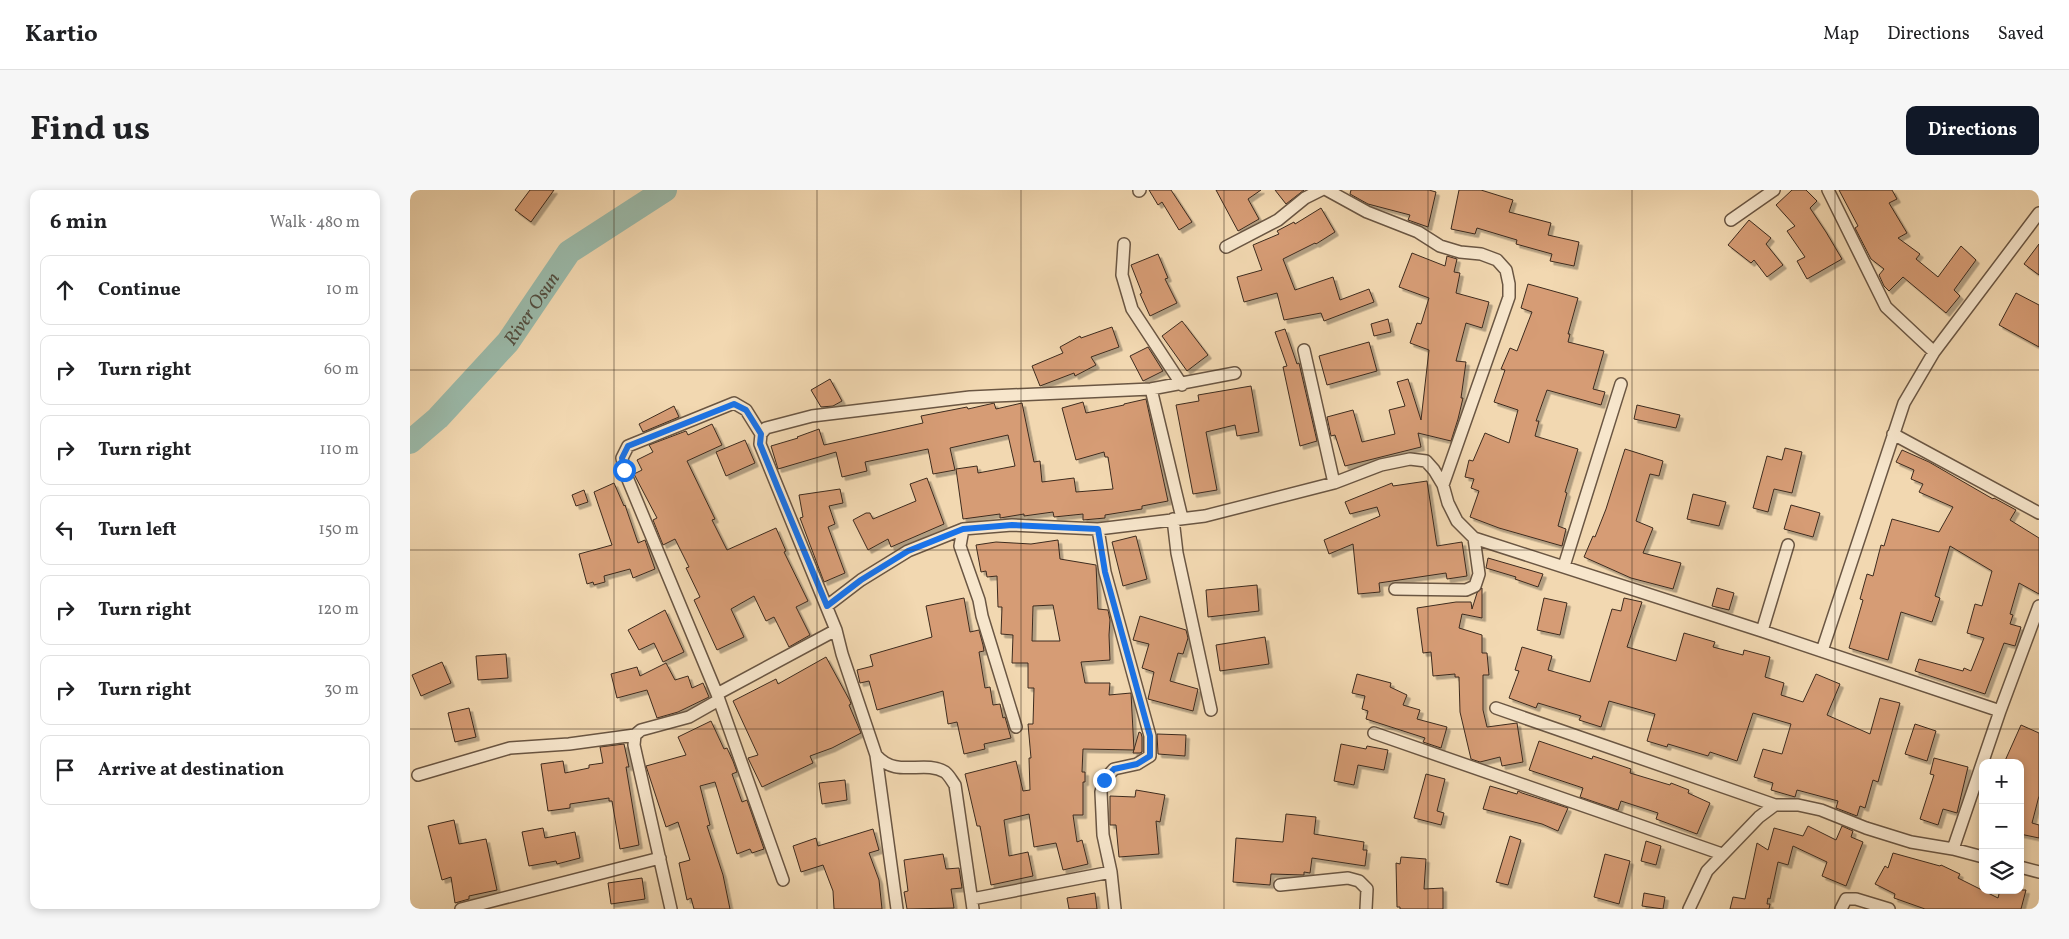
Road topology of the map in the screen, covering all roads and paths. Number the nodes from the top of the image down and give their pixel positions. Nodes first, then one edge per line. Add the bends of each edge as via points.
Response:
1 (1321, 190) edge
2 (1327, 190) edge
3 (1774, 190) edge
4 (1828, 190) edge
5 (2039, 212) edge
6 (1731, 220) dead end
7 (1124, 244) dead end
8 (1226, 247) dead end
9 (1304, 350) dead end
10 (1934, 352) junction
11 (1235, 373) dead end
12 (1620, 384) dead end
13 (1182, 385) junction
14 (1151, 389) junction
15 (761, 434) junction
16 (1893, 434) junction
17 (1334, 483) junction
18 (1444, 485) junction
19 (2039, 513) edge
20 (1178, 518) junction
21 (963, 529) junction
22 (1098, 529) junction
23 (1474, 538) junction
24 (1788, 545) dead end
25 (1564, 566) junction
26 (1395, 589) dead end
27 (827, 606) junction
28 (2039, 606) edge
29 (836, 630) junction
30 (1762, 631) junction
31 (1822, 651) junction
32 (718, 697) junction
33 (1496, 708) dead end
34 (1211, 710) dead end
35 (2000, 711) junction
36 (1016, 727) dead end
37 (1374, 733) dead end
38 (634, 735) junction
39 (876, 755) junction
40 (418, 775) dead end
41 (1775, 804) junction
42 (1953, 849) junction
43 (1722, 854) junction
44 (1979, 856) edge
45 (660, 858) junction
46 (2024, 868) edge
47 (1112, 872) junction
48 (2039, 872) edge
49 (783, 880) dead end
50 (1280, 885) dead end
51 (972, 904) edge
52 (461, 909) edge
53 (671, 909) edge
54 (897, 909) edge
55 (1115, 909) edge
56 (1366, 909) edge
57 (1689, 909) edge
58 (1841, 909) edge
59 (1889, 909) edge

1 - 8 street via 1305,198 1278,220
2 - 18 street via 1367,212 1418,232 1440,246 1497,260 1506,270 1509,297
3 - 6 street
4 - 10 street via 1886,307
5 - 10 street
7 - 13 street via 1122,274 1132,309
9 - 17 street
10 - 16 street via 1904,403
11 - 13 street
12 - 25 street
13 - 14 street
14 - 15 street via 970,397 812,416 766,428
14 - 20 street
15 - 27 street via 760,444
15 - 32 street via 746,410 734,404 628,446 622,458 624,470
16 - 19 street
16 - 31 street
17 - 18 street via 1381,465 1410,459 1426,461
17 - 20 street via 1205,516
18 - 23 street via 1457,521
20 - 22 street
20 - 34 street via 1177,553
21 - 22 street via 1012,525
21 - 27 street via 908,551
21 - 36 street via 960,546 964,561 979,600
22 - 47 street via 1105,572 1150,736 1150,756 1137,764 1114,769 1104,780 1101,792 1103,835
23 - 25 street
23 - 26 street via 1479,574 1476,586 1466,590
24 - 30 street
25 - 30 street
27 - 29 street
28 - 35 street
29 - 32 street
29 - 39 street
30 - 31 street
31 - 35 street
32 - 38 street via 689,717 641,730
32 - 49 street
33 - 41 street
35 - 42 street
37 - 43 street
38 - 40 street via 510,748
38 - 45 street
39 - 51 street via 890,766 936,768 947,773 955,785
39 - 54 street
41 - 42 street via 1821,810 1911,842
41 - 43 street
42 - 44 street
43 - 57 street via 1707,871
45 - 52 street
45 - 53 street
46 - 48 street
47 - 51 street
47 - 55 street
50 - 56 street via 1348,878 1359,881 1366,889
58 - 59 street via 1846,899

